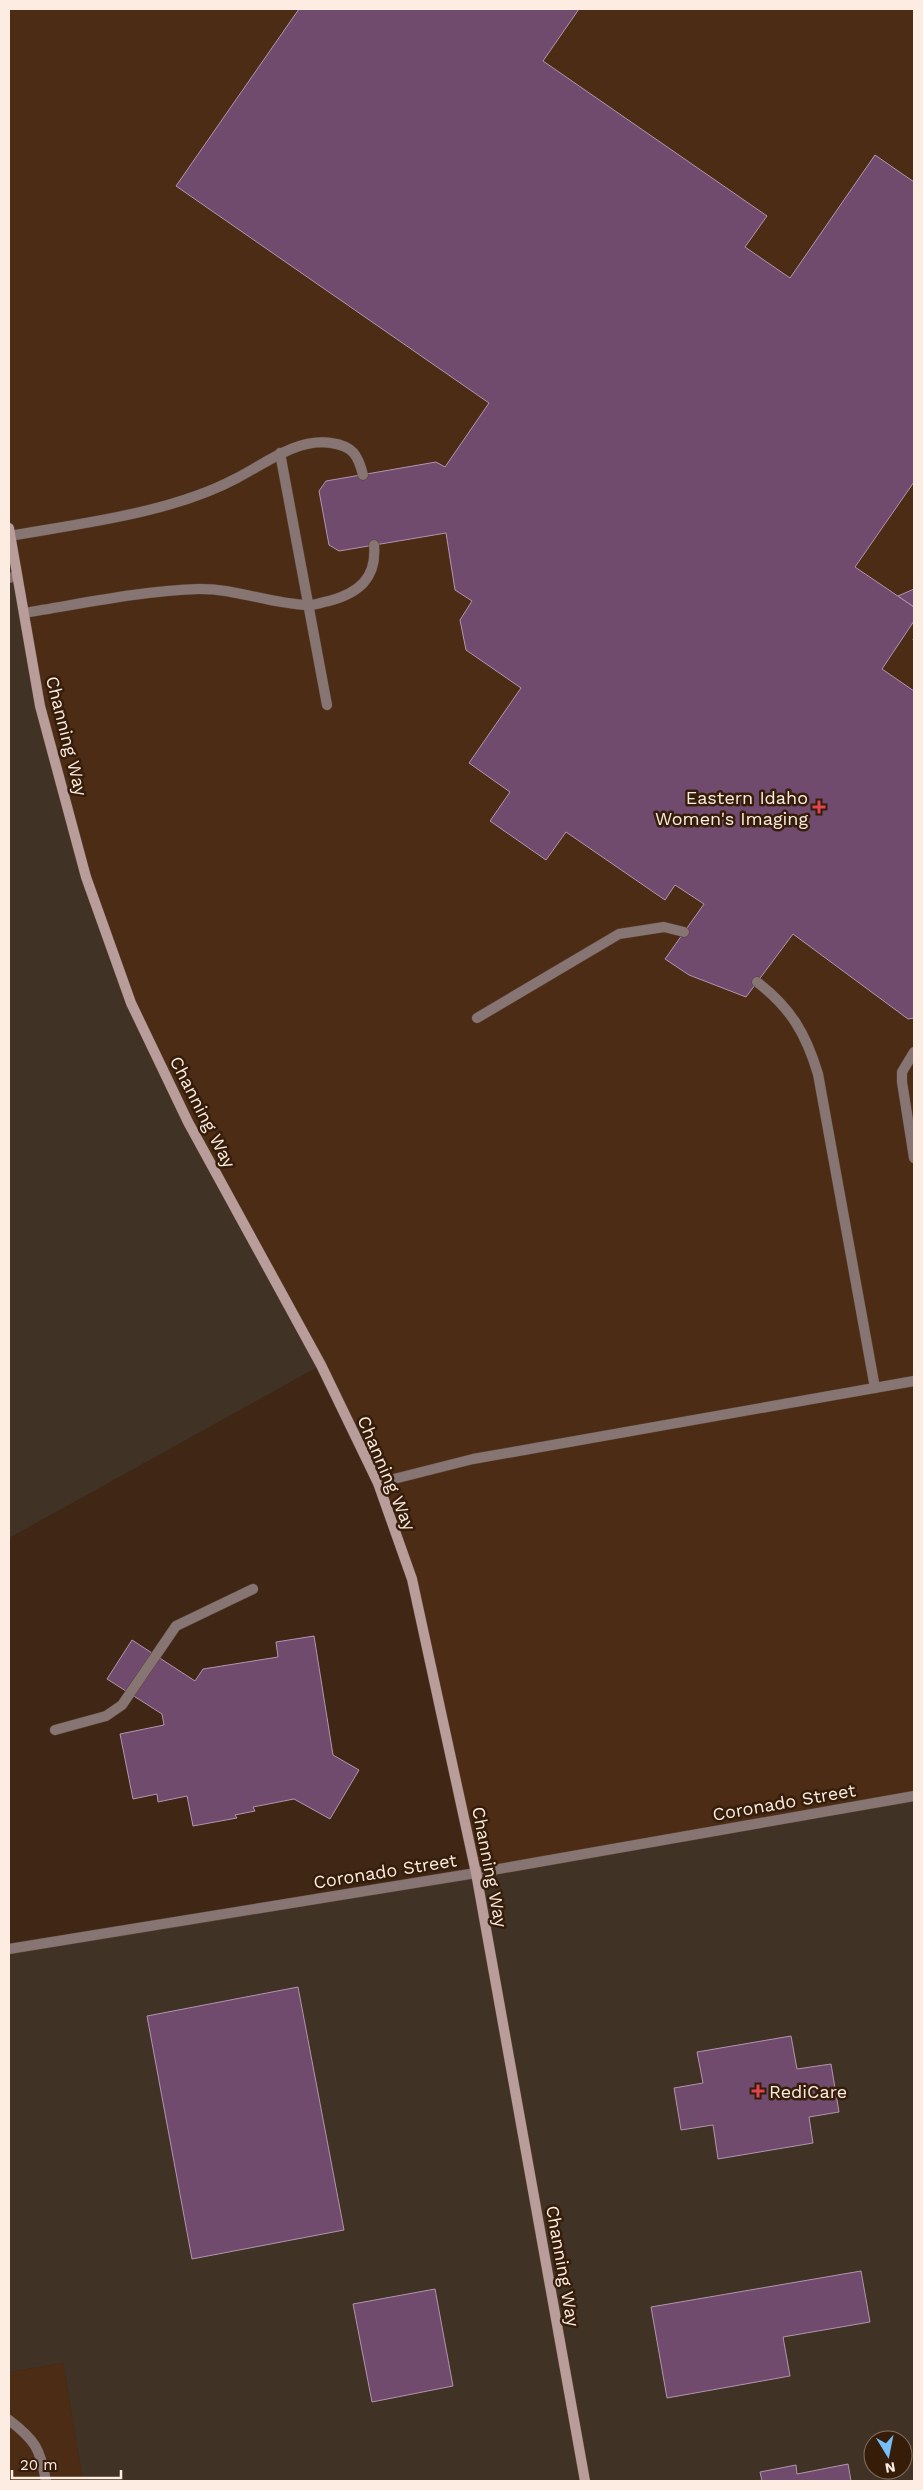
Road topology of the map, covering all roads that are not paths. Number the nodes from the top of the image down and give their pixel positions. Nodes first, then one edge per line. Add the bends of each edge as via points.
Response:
1 (280, 453) junction
2 (363, 475) dead end
3 (9, 532) edge
4 (374, 545) dead end
5 (13, 577) edge
6 (309, 606) junction
7 (24, 613) junction
8 (327, 705) dead end
9 (684, 932) dead end
10 (757, 982) dead end
11 (477, 1018) dead end
12 (914, 1052) edge
13 (914, 1158) edge
14 (914, 1381) edge
15 (875, 1388) junction
16 (378, 1483) junction
17 (253, 1589) dead end
18 (54, 1730) dead end
19 (914, 1796) edge
20 (476, 1872) junction
21 (9, 1949) edge
22 (9, 2420) edge
23 (46, 2481) edge
24 (585, 2481) edge

1 - 2 street via 310,444 331,443 348,448 358,457
1 - 3 street via 235,479 197,495 123,515
1 - 6 street
3 - 5 main road, Channing Way
4 - 6 street via 375,559 371,572 361,587 343,597
5 - 7 main road, Channing Way
6 - 7 street via 250,594 199,589 127,596
6 - 8 street
7 - 16 main road, Channing Way via 40,706 86,877 131,1003 188,1122 321,1366
9 - 11 street via 664,927 619,934
10 - 15 street via 778,998 796,1020 813,1058
12 - 13 street via 902,1072
14 - 15 street
15 - 16 street via 473,1459
16 - 20 main road, Channing Way via 412,1579
17 - 18 street via 176,1626 122,1705 106,1716
19 - 20 street, Coronado Street
20 - 21 street, Coronado Street
20 - 24 main road, Channing Way
22 - 23 street via 32,2438

